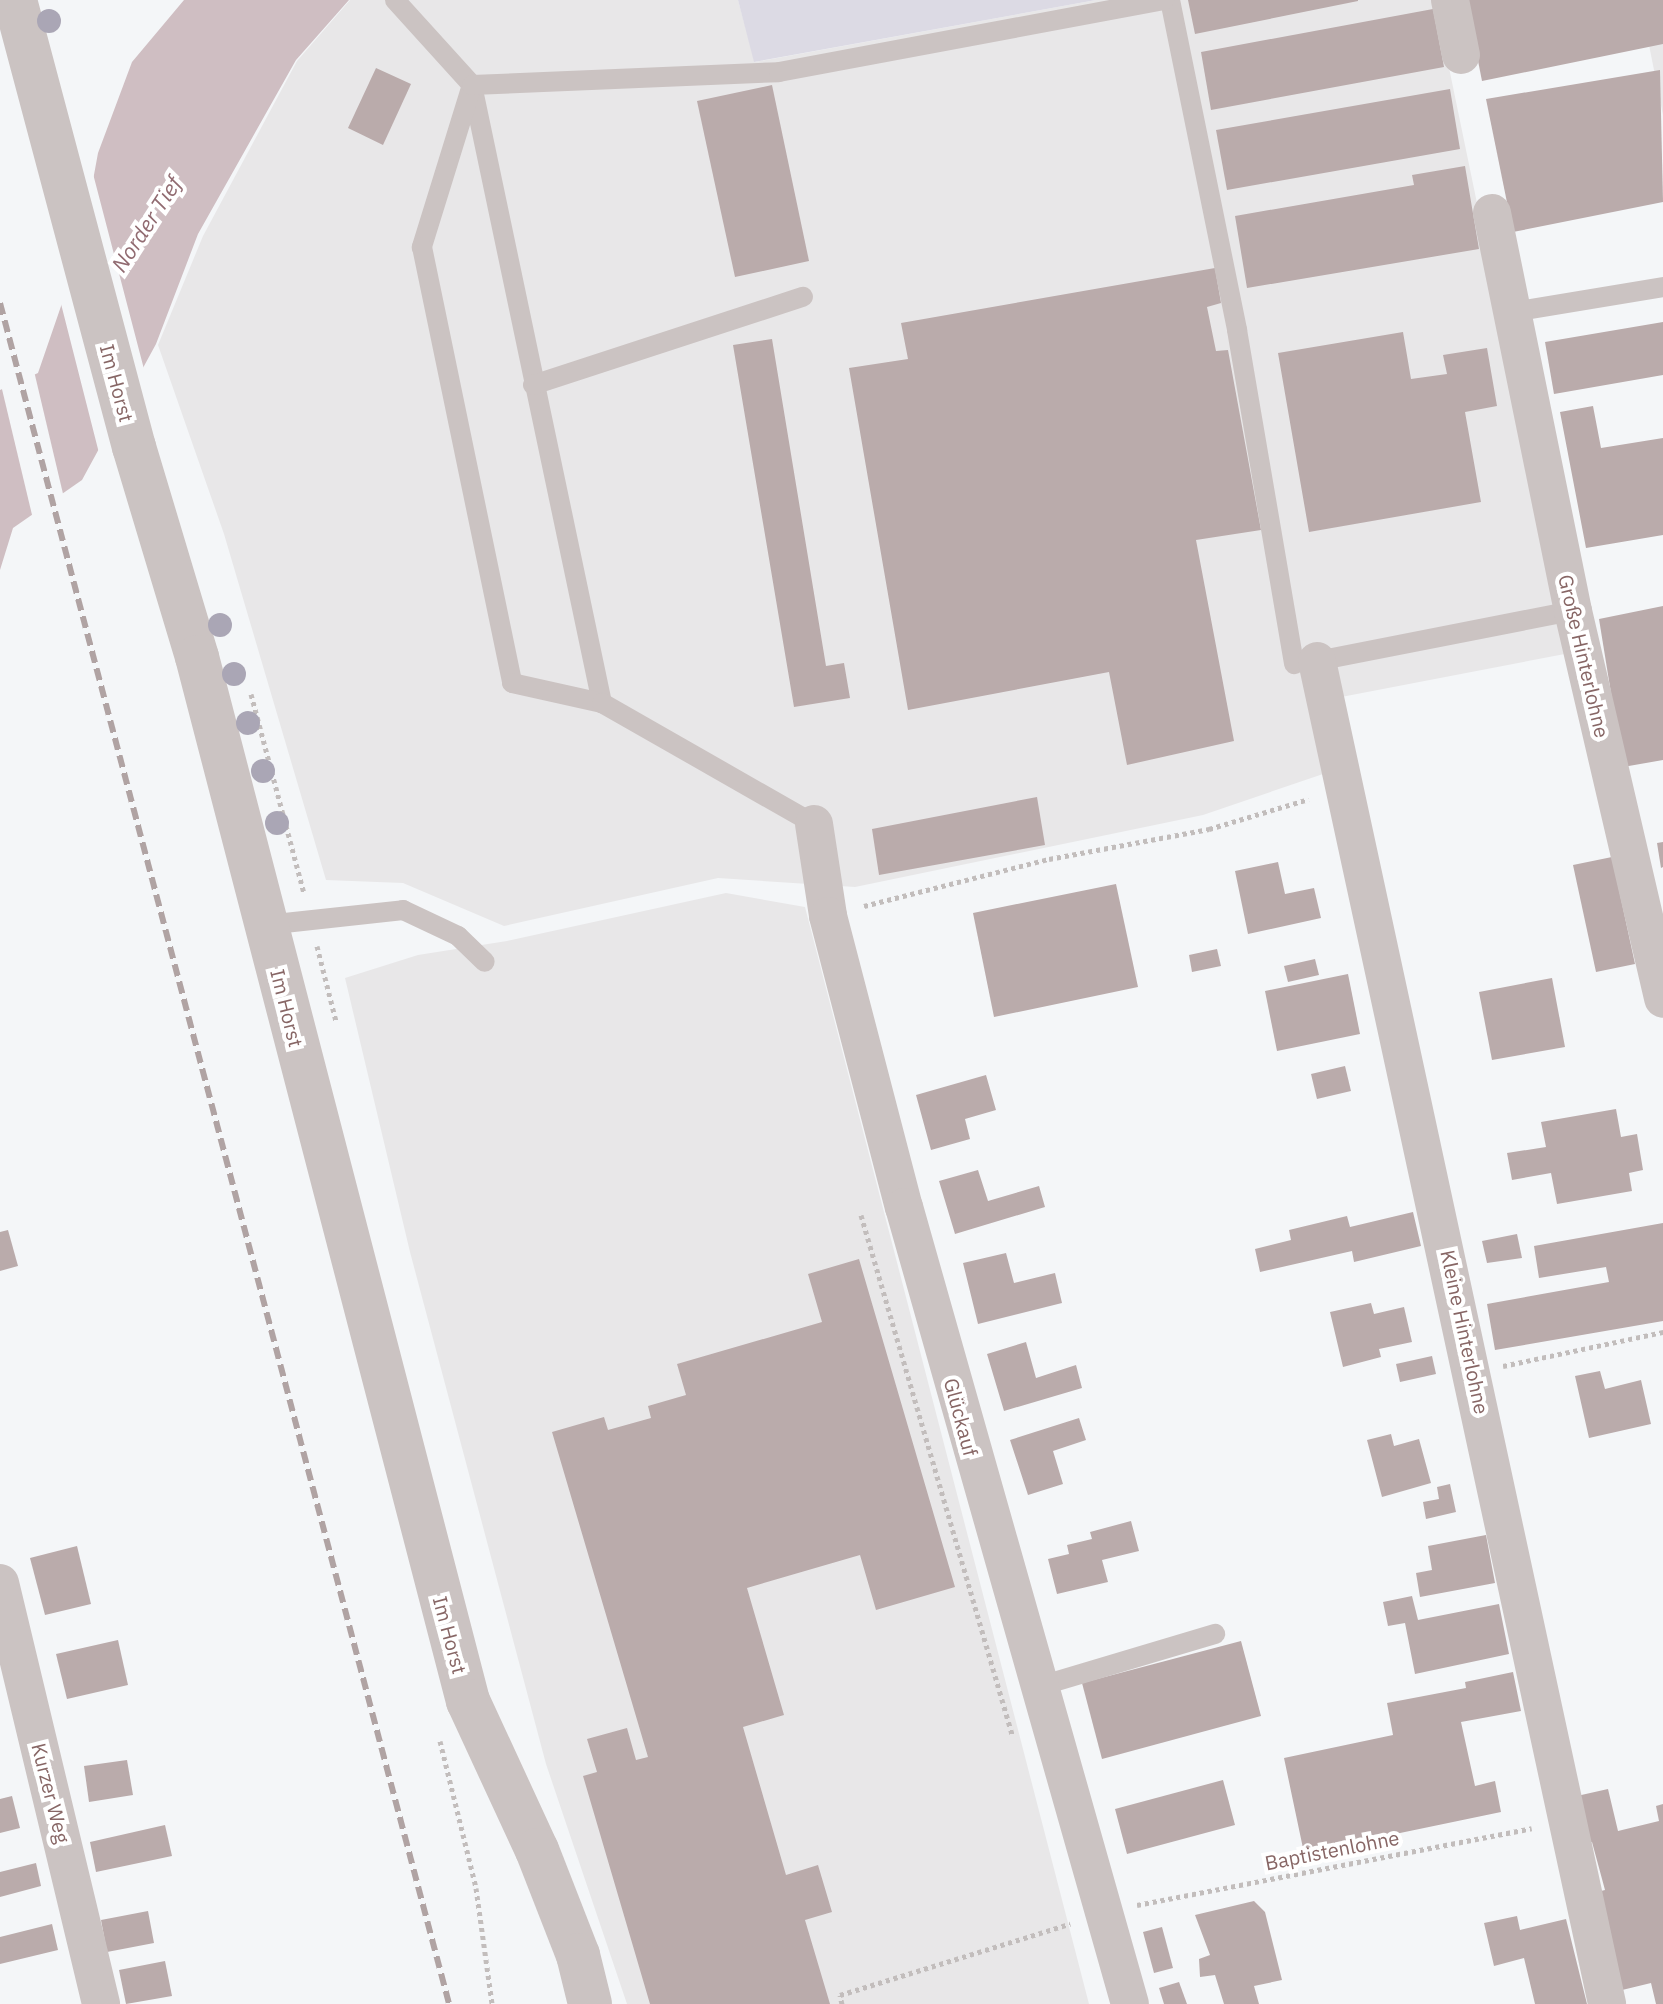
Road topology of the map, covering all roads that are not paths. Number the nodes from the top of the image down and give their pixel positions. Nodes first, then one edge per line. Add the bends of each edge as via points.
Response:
1 (15, 0) edge
2 (395, 0) edge
3 (1164, 0) edge
4 (1170, 0) edge
5 (1450, 0) edge
6 (1461, 55) dead end
7 (472, 85) junction
8 (1492, 213) dead end
9 (1663, 287) edge
10 (803, 297) dead end
11 (1512, 312) junction
12 (533, 385) junction
13 (1573, 611) junction
14 (1306, 663) junction
15 (602, 703) junction
16 (814, 824) joint
17 (266, 925) junction
18 (485, 962) dead end
19 (1663, 999) edge
20 (0, 1583) edge
21 (1215, 1634) dead end
22 (1037, 1687) junction
23 (101, 2004) edge
24 (590, 2004) edge
25 (1130, 2004) edge
26 (1607, 2004) edge

1 - 17 street, Im Horst
2 - 7 lane
3 - 7 lane via 779,72
4 - 14 lane
5 - 6 street
7 - 12 lane
7 - 15 lane via 422,247 512,683
8 - 11 street, Große Hinterlohne
9 - 11 lane
10 - 12 lane
11 - 13 street, Große Hinterlohne
12 - 15 lane
13 - 14 lane
13 - 19 street, Große Hinterlohne
14 - 26 street, Kleine Hinterlohne via 1348,787
15 - 16 lane
16 - 22 street, Glückauf via 828,916
17 - 18 lane via 403,910 458,936
17 - 24 street, Im Horst via 468,1701 537,1850 578,1955
20 - 23 street, Kurzer Weg
21 - 22 lane
22 - 25 street, Glückauf via 1107,1911

